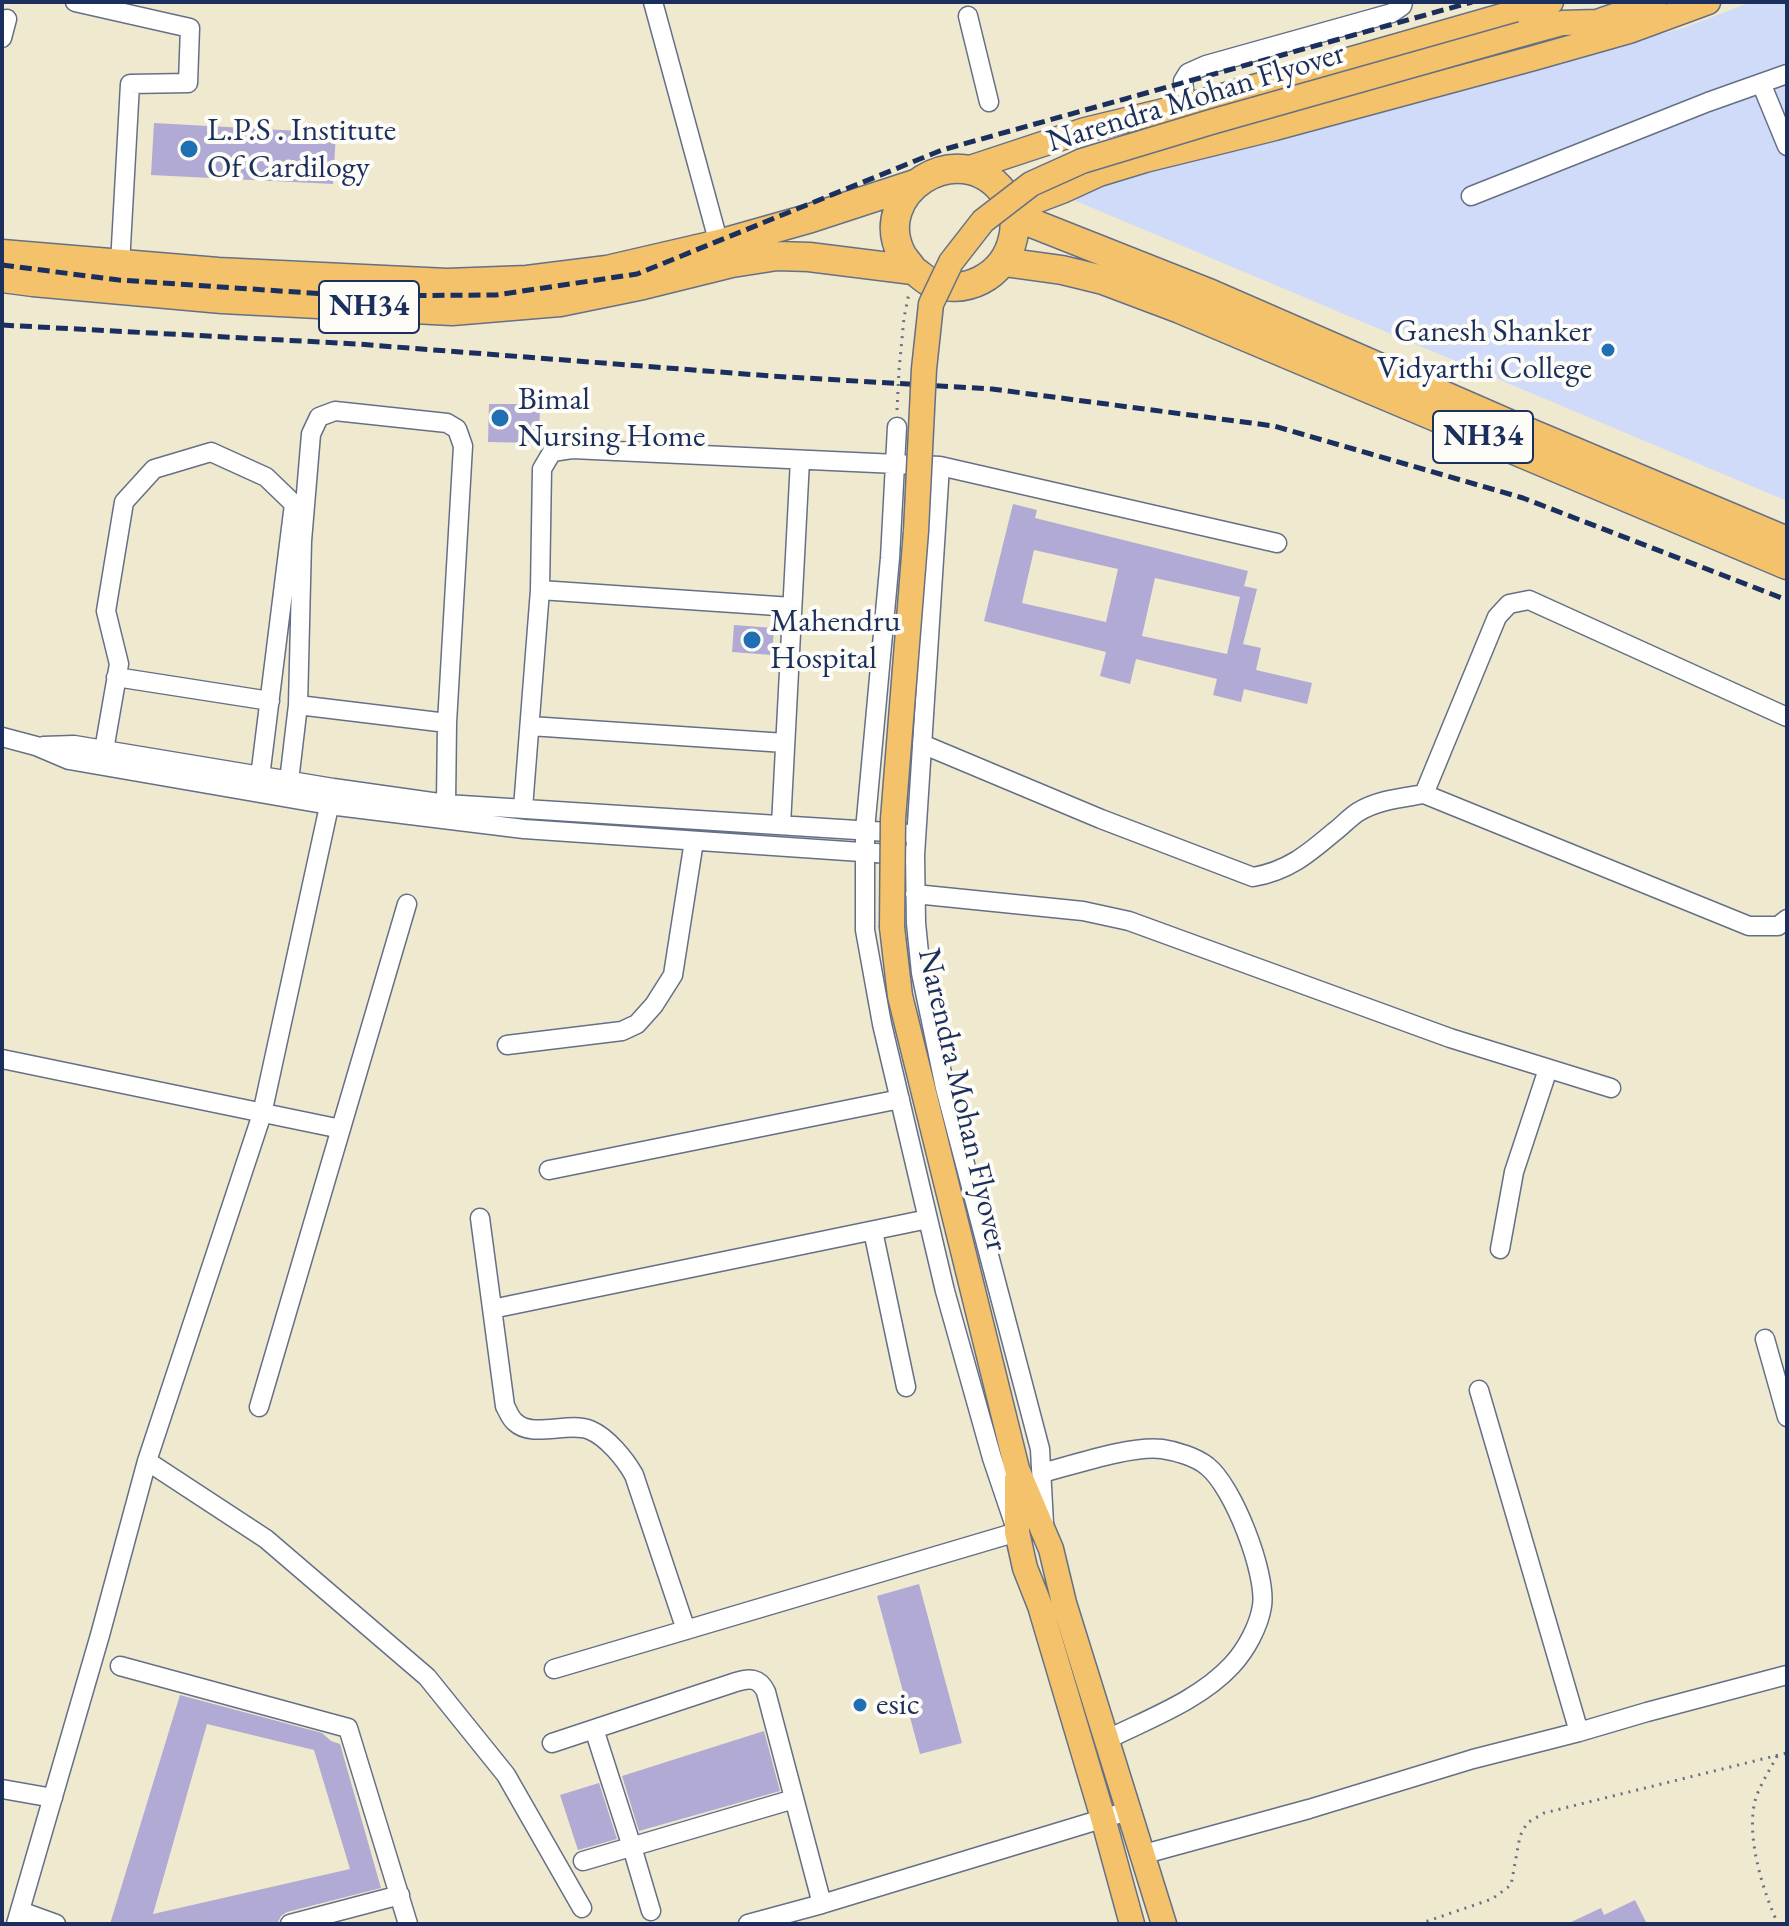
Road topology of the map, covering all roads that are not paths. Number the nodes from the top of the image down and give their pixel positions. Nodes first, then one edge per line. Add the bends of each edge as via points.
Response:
1 (75, 2) edge
2 (653, 2) edge
3 (1403, 2) edge
4 (1591, 2) edge
5 (1654, 2) edge
6 (1708, 2) edge
7 (1556, 12) edge
8 (968, 16) dead end
9 (7, 19) dead end
10 (2, 38) edge
11 (1787, 74) edge
12 (1761, 83) junction
13 (989, 102) dead end
14 (1186, 106) junction
15 (1787, 146) edge
16 (967, 169) junction
17 (915, 184) junction
18 (1471, 196) dead end
19 (1013, 213) junction
20 (719, 244) junction
21 (2, 254) edge
22 (1004, 262) junction
23 (120, 264) junction
24 (913, 270) junction
25 (2, 278) edge
26 (897, 418) road end
27 (800, 460) junction
28 (895, 464) junction
29 (940, 466) junction
30 (1787, 541) edge
31 (1277, 543) dead end
32 (1787, 565) edge
33 (540, 590) junction
34 (792, 607) junction
35 (116, 677) junction
36 (270, 701) junction
37 (298, 705) junction
38 (1787, 717) edge
39 (447, 723) junction
40 (530, 726) junction
41 (2, 737) edge
42 (785, 743) junction
43 (922, 744) junction
44 (36, 746) junction
45 (104, 750) junction
46 (260, 777) junction
47 (289, 781) junction
48 (1424, 794) junction
49 (331, 797) junction
50 (446, 804) junction
51 (523, 808) junction
52 (781, 825) junction
53 (865, 830) junction
54 (917, 833) junction
55 (694, 841) junction
56 (865, 853) junction
57 (915, 855) junction
58 (915, 894) junction
59 (407, 904) dead end
60 (1787, 919) edge
61 (507, 1045) dead end
62 (2, 1059) edge
63 (1548, 1069) junction
64 (1611, 1088) dead end
65 (900, 1099) junction
66 (262, 1114) junction
67 (341, 1129) junction
68 (549, 1170) dead end
69 (480, 1218) dead end
70 (928, 1219) junction
71 (873, 1231) junction
72 (1500, 1249) dead end
73 (492, 1309) junction
74 (1765, 1339) dead end
75 (906, 1387) dead end
76 (1479, 1390) dead end
77 (259, 1407) dead end
78 (1787, 1417) edge
79 (147, 1461) junction
80 (1017, 1469) junction
81 (1042, 1473) junction
82 (1017, 1532) junction
83 (1045, 1535) junction
84 (686, 1630) junction
85 (120, 1666) dead end
86 (554, 1669) dead end
87 (1787, 1675) edge
88 (594, 1729) junction
89 (1579, 1732) junction
90 (1106, 1740) junction
91 (552, 1743) dead end
92 (2, 1789) edge
93 (53, 1798) junction
94 (794, 1799) junction
95 (1128, 1811) junction
96 (1103, 1818) junction
97 (632, 1847) junction
98 (1141, 1855) junction
99 (583, 1861) dead end
100 (400, 1895) junction
101 (822, 1904) junction
102 (582, 1908) dead end
103 (651, 1911) dead end
104 (18, 1918) edge
105 (56, 1924) edge
106 (290, 1924) edge
107 (408, 1924) edge
108 (748, 1924) edge
109 (1132, 1924) edge
110 (1164, 1924) edge

1 - 23 street via 190,28 188,83 130,84
2 - 20 street
3 - 14 street via 1392,13 1188,73 1183,81
4 - 7 main road, Narendra Mohan Flyover
5 - 7 main road, Narendra Mohan Flyover via 1597,22
6 - 19 main road via 1534,58 1145,160 1099,174
7 - 14 main road
7 - 80 main road, Narendra Mohan Flyover, bridge via 1522,34 1082,161 1031,184 983,221 951,262 931,304 893,819 892,927 900,996
8 - 13 street
9 - 10 street
11 - 12 street
12 - 15 street
12 - 18 street
14 - 16 main road via 1085,130
16 - 17 highway, NH34 via 930,174
16 - 19 highway via 995,183
17 - 20 highway, NH34
17 - 24 highway via 903,199 896,237
19 - 22 highway via 1015,232
19 - 30 highway, NH34
20 - 23 highway, NH34 via 607,270 447,283
21 - 23 highway, NH34
22 - 24 highway, NH34 via 977,283 961,287 943,286
22 - 32 highway, NH34 via 1103,280 1180,309
24 - 25 highway, NH34 via 777,256 560,302 452,311 222,299
26 - 28 street
27 - 28 street
27 - 33 street via 552,452 542,469
27 - 34 street
28 - 29 street
28 - 53 street
29 - 31 street
29 - 43 street
33 - 34 street
33 - 40 street
34 - 42 street
35 - 36 street
35 - 36 street via 119,664 106,611 124,502 154,469 211,452 266,477 294,504
35 - 45 street
36 - 46 street
37 - 39 street
37 - 39 street via 302,541 311,434 319,417 335,411 447,423 457,429 463,446
37 - 47 street
38 - 48 street via 1529,600 1509,604 1497,617
39 - 50 street
40 - 42 street
40 - 51 street
41 - 44 street
42 - 52 street
43 - 48 street via 1253,877 1287,867 1356,813
43 - 54 street
44 - 45 street
44 - 49 street via 69,760
45 - 46 street
46 - 47 street
47 - 49 street
48 - 60 street via 1749,926 1778,926
49 - 50 street
49 - 55 street via 524,829
49 - 66 street
50 - 51 street
51 - 52 street
52 - 53 street
53 - 54 street
53 - 56 street
54 - 57 street
55 - 56 street
55 - 61 street via 673,975 637,1024 622,1031
56 - 57 street
56 - 65 street via 865,930
57 - 58 street
58 - 63 street via 1083,911 1129,921
58 - 81 street via 921,973 945,1088
59 - 67 street
62 - 66 street
63 - 64 street
63 - 72 street via 1514,1172
65 - 68 street
65 - 70 street
66 - 67 street
66 - 79 street
67 - 77 street
69 - 73 street
70 - 71 street
70 - 82 street
71 - 73 street
71 - 75 street
73 - 84 street via 505,1406 513,1421 530,1429 591,1430 626,1460
74 - 78 street
76 - 89 street
79 - 93 street
79 - 102 street via 266,1539 427,1677 506,1775
80 - 82 main road, Narendra Mohan Flyover
80 - 83 main road, Narendra Mohan Flyover
81 - 83 street
81 - 90 street via 1136,1449 1162,1449 1195,1459 1219,1477 1233,1502 1261,1579 1262,1605 1254,1632 1234,1663 1207,1689
82 - 84 street
82 - 96 main road, Narendra Mohan Flyover
83 - 90 main road, Narendra Mohan Flyover
84 - 86 street
85 - 100 street via 348,1728
87 - 89 street
88 - 91 street
88 - 94 street via 756,1680 766,1692
88 - 97 street
89 - 98 street
90 - 95 main road, Narendra Mohan Flyover
92 - 93 street
93 - 104 street
94 - 97 street
94 - 101 street
95 - 96 street
95 - 98 main road, Narendra Mohan Flyover
96 - 101 street
96 - 109 main road, Narendra Mohan Flyover
97 - 99 street
97 - 103 street
98 - 110 main road, Narendra Mohan Flyover
100 - 106 street
100 - 107 street
101 - 108 street
104 - 105 street

